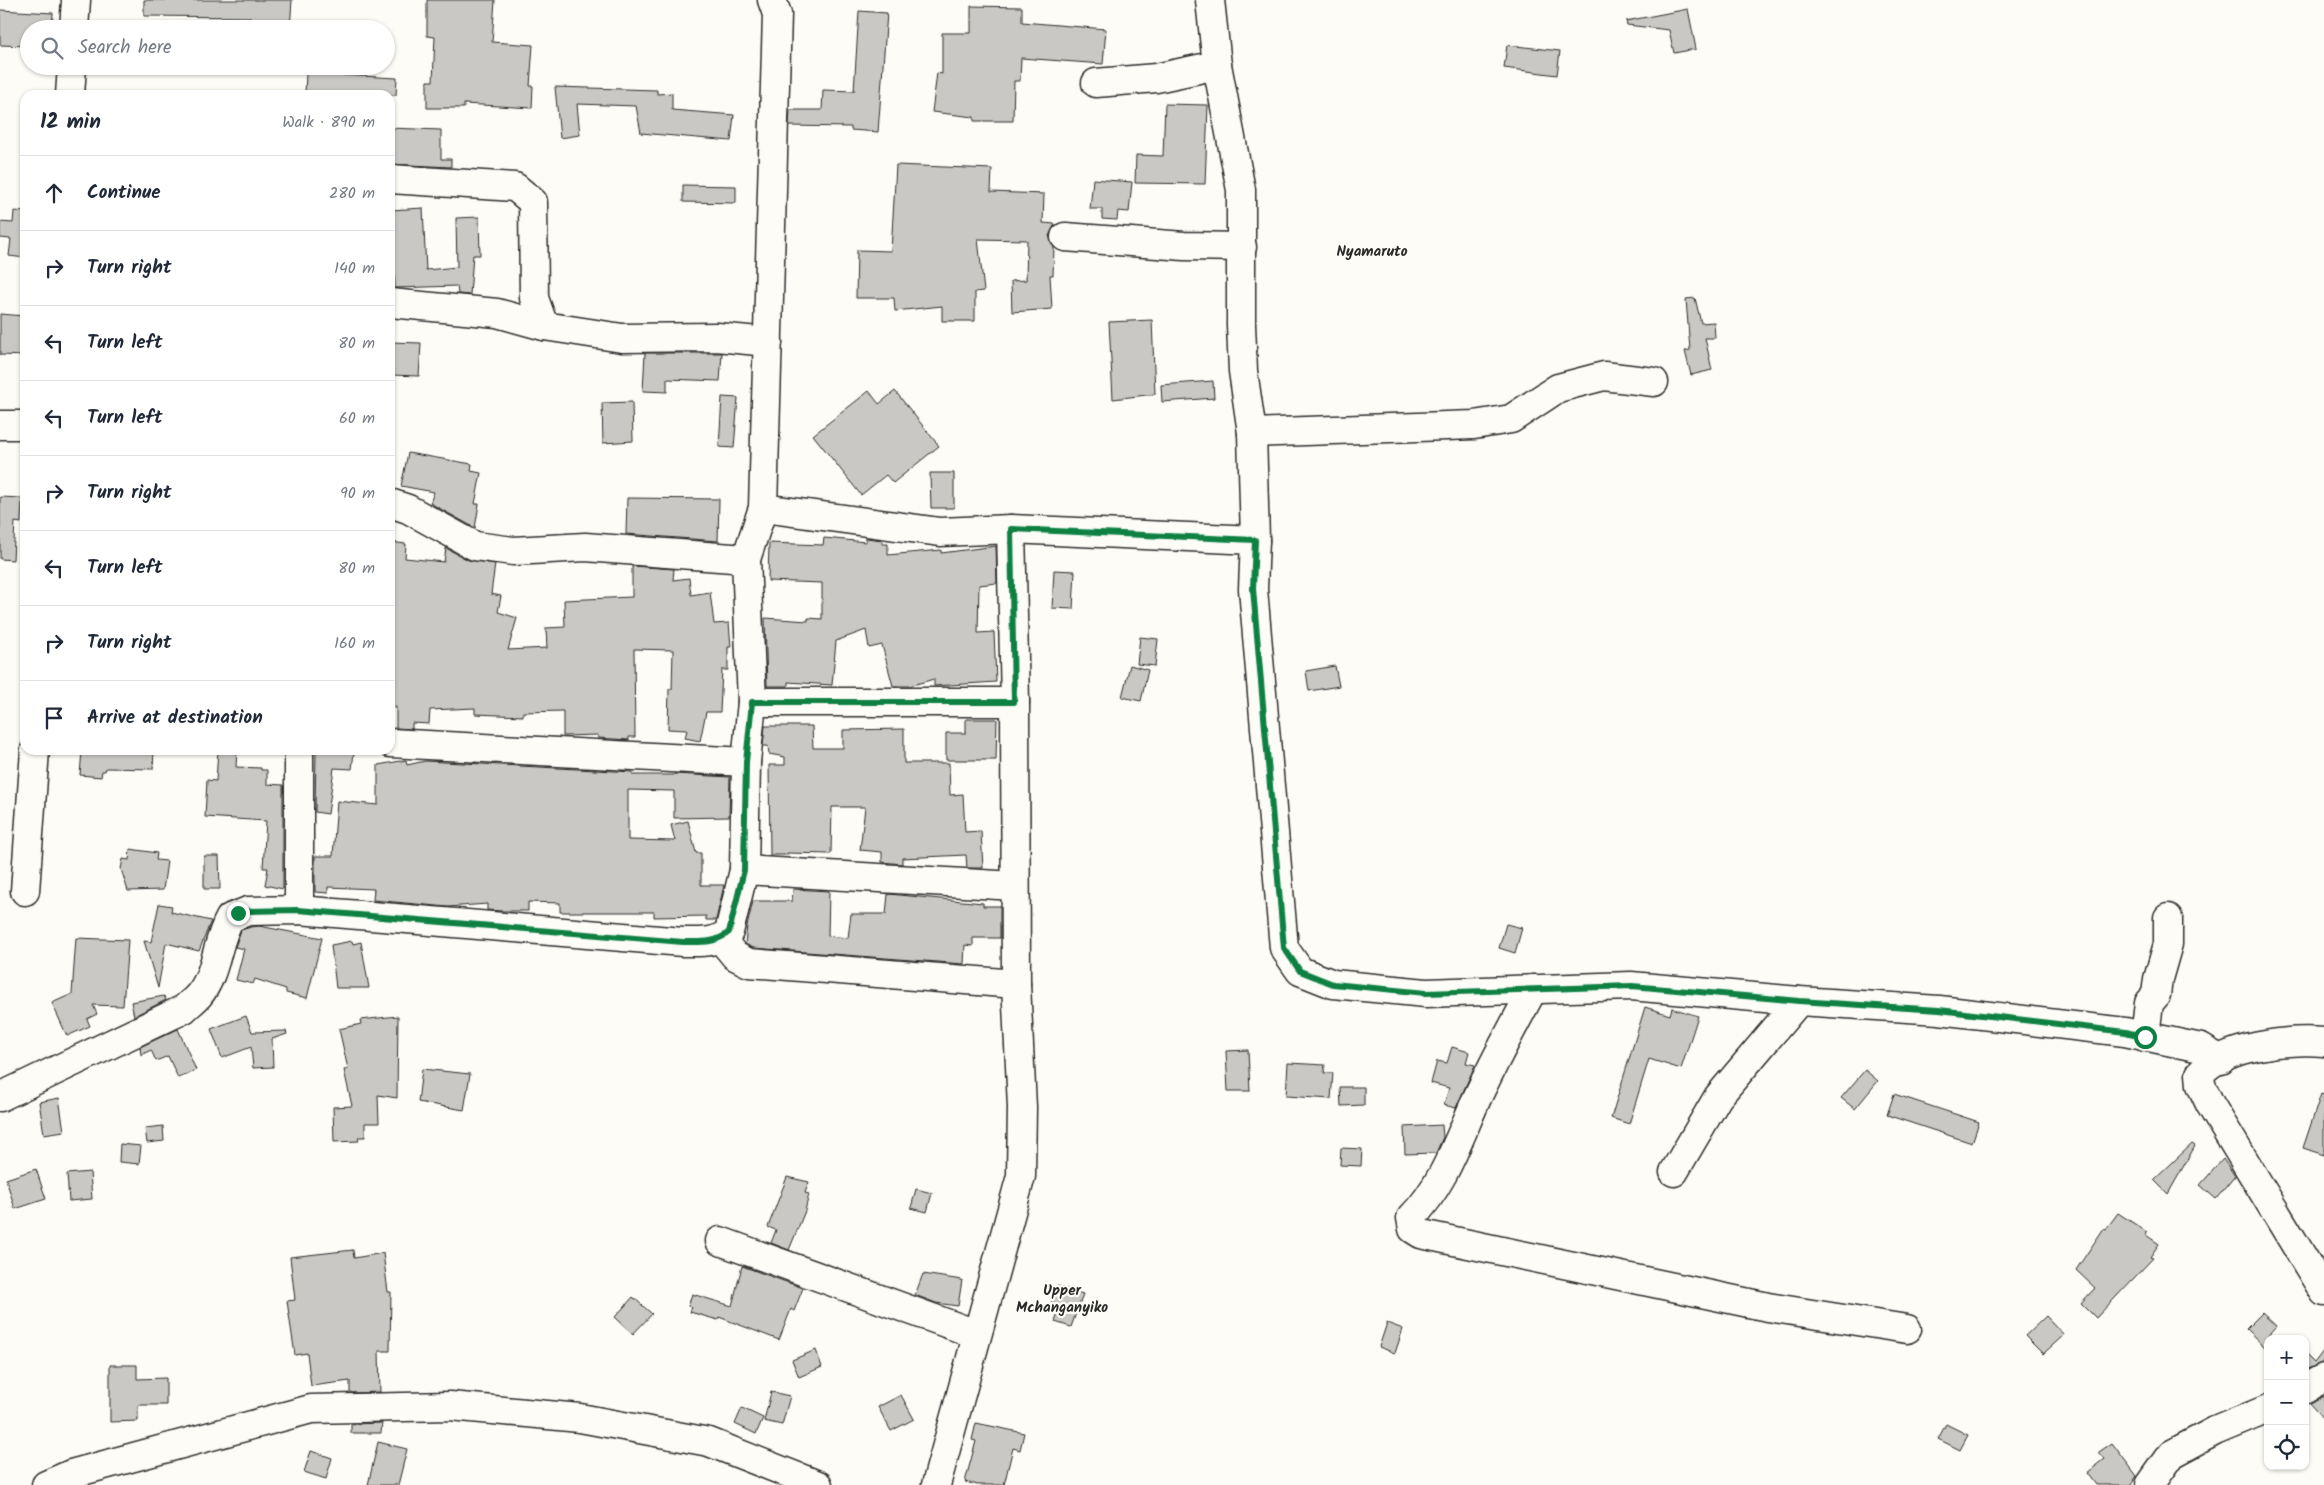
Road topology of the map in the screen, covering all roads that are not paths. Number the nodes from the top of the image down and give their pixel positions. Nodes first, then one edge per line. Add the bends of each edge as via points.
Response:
1 (76, 0) edge
2 (772, 0) edge
3 (1210, 0) edge
4 (75, 20) edge
5 (1217, 65) junction
6 (71, 75) edge
7 (1096, 83) dead end
8 (70, 90) edge
9 (395, 179) edge
10 (1065, 237) dead end
11 (1242, 247) junction
12 (395, 303) edge
13 (544, 326) junction
14 (768, 342) junction
15 (1654, 382) dead end
16 (0, 424) edge
17 (20, 426) edge
18 (1252, 434) junction
19 (395, 505) edge
20 (763, 508) junction
21 (1011, 529) junction
22 (1255, 540) junction
23 (746, 559) junction
24 (752, 702) junction
25 (1014, 702) junction
26 (395, 743) edge
27 (35, 755) edge
28 (299, 755) edge
29 (746, 762) junction
30 (744, 870) junction
31 (1014, 886) junction
32 (25, 891) dead end
33 (298, 910) junction
34 (2168, 918) dead end
35 (721, 939) junction
36 (1016, 984) junction
37 (1532, 989) junction
38 (1799, 1001) junction
39 (2145, 1037) junction
40 (2324, 1042) edge
41 (2221, 1060) junction
42 (0, 1097) edge
43 (1674, 1172) dead end
44 (720, 1241) dead end
45 (2324, 1292) edge
46 (1907, 1328) dead end
47 (976, 1334) junction
48 (2324, 1378) edge
49 (2309, 1386) edge
50 (2264, 1411) edge
51 (46, 1485) edge
52 (818, 1485) edge
53 (936, 1485) edge
54 (2150, 1485) edge

1 - 4 street
2 - 14 street via 777,14
3 - 5 street
5 - 7 street via 1156,78
5 - 11 street via 1241,190
6 - 8 street
9 - 13 street via 515,187 533,202 534,298
10 - 11 street
11 - 18 street via 1243,371
12 - 13 street via 497,313
13 - 14 street via 622,338 717,337
14 - 20 street
15 - 18 street via 1604,376 1558,388 1511,419 1474,425
16 - 17 street
18 - 22 street
19 - 23 street via 475,546 513,551 585,547
20 - 21 street via 940,532
20 - 23 street
21 - 22 street
21 - 25 street
22 - 37 street via 1253,589 1284,948 1300,971 1333,984 1426,993
23 - 24 street
24 - 25 street
24 - 29 street
25 - 31 street
26 - 29 street
27 - 32 street
28 - 33 street
29 - 30 street
30 - 31 street
30 - 35 street via 729,932
31 - 36 street
33 - 35 street via 683,942
33 - 42 street via 248,911 230,918 221,934 211,974 199,996 184,1008
34 - 39 street via 2168,944 2156,996 2149,1003
35 - 36 street via 735,956 749,963
36 - 47 street via 1022,1107 1021,1176
37 - 38 street via 1632,986
37 - 46 street via 1477,1098 1453,1157 1424,1204 1411,1218 1413,1228 1421,1234 1768,1307
38 - 39 street via 1939,1010
38 - 43 street via 1718,1097
39 - 41 street via 2201,1048
40 - 41 street via 2268,1045 2235,1051
41 - 45 street via 2207,1066 2200,1074 2201,1084
44 - 47 street
47 - 53 street
48 - 49 street
50 - 54 street via 2172,1454
51 - 52 street via 71,1474 311,1409 450,1406 580,1418 709,1442

